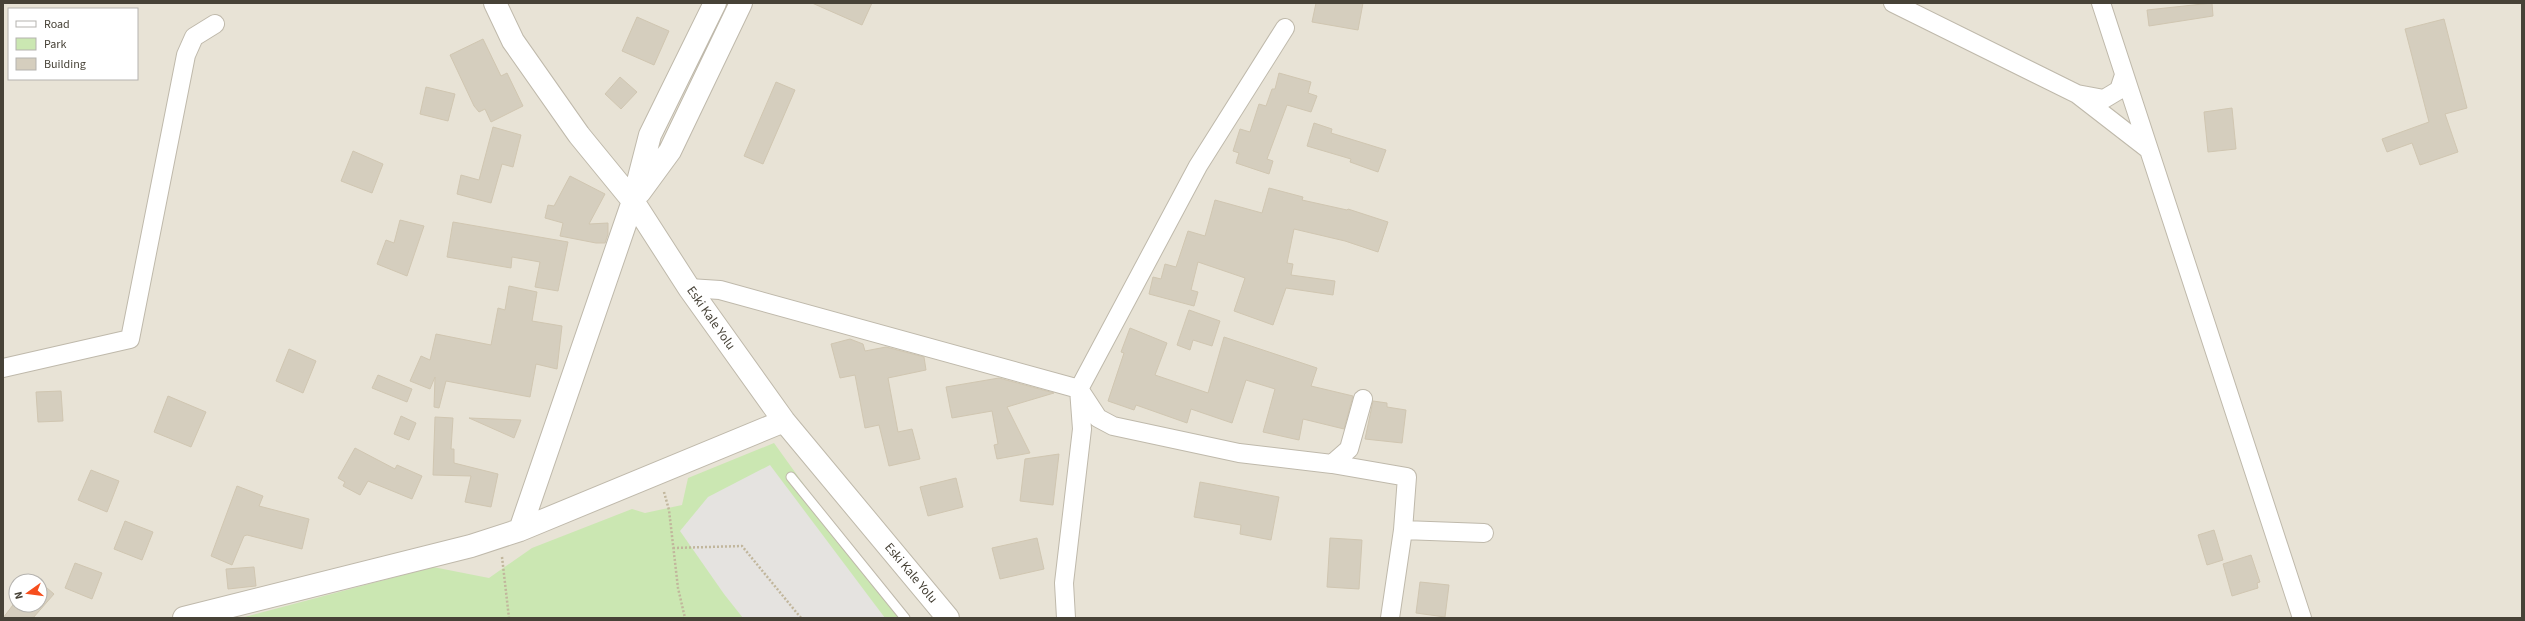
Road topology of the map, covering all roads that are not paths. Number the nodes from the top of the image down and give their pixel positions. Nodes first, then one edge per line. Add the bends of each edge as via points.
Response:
1 (495, 3) edge
2 (715, 3) edge
3 (741, 3) edge
4 (1894, 3) edge
5 (2101, 3) edge
6 (215, 24) dead end
7 (1285, 28) dead end
8 (2124, 75) junction
9 (2077, 94) junction
10 (2148, 149) junction
11 (633, 201) junction
12 (689, 288) junction
13 (3, 368) edge
14 (1079, 389) junction
15 (1363, 399) dead end
16 (784, 421) junction
17 (1332, 464) junction
18 (791, 477) dead end
19 (520, 530) junction
20 (1403, 530) junction
21 (1484, 534) dead end
22 (184, 618) edge
23 (905, 618) edge
24 (948, 618) edge
25 (1066, 618) edge
26 (1390, 618) edge
27 (2302, 618) edge

1 - 11 street, Eski Kale Yolu via 513,41 566,116
2 - 11 street via 650,136
3 - 11 street via 670,151
4 - 9 street
5 - 8 street
6 - 13 street via 194,37 186,55 130,339
7 - 14 street via 1198,166
8 - 9 street via 2119,90 2104,98
8 - 10 street
9 - 10 street
10 - 27 street
11 - 12 street, Eski Kale Yolu
11 - 19 street
12 - 14 street via 720,290
12 - 16 street, Eski Kale Yolu
14 - 17 street via 1098,418 1113,426 1239,452
14 - 25 street via 1082,429 1064,583
15 - 17 street via 1349,449
16 - 19 street
16 - 24 street, Eski Kale Yolu
17 - 20 street via 1407,477
18 - 23 lane
19 - 22 street
20 - 21 street
20 - 26 street

